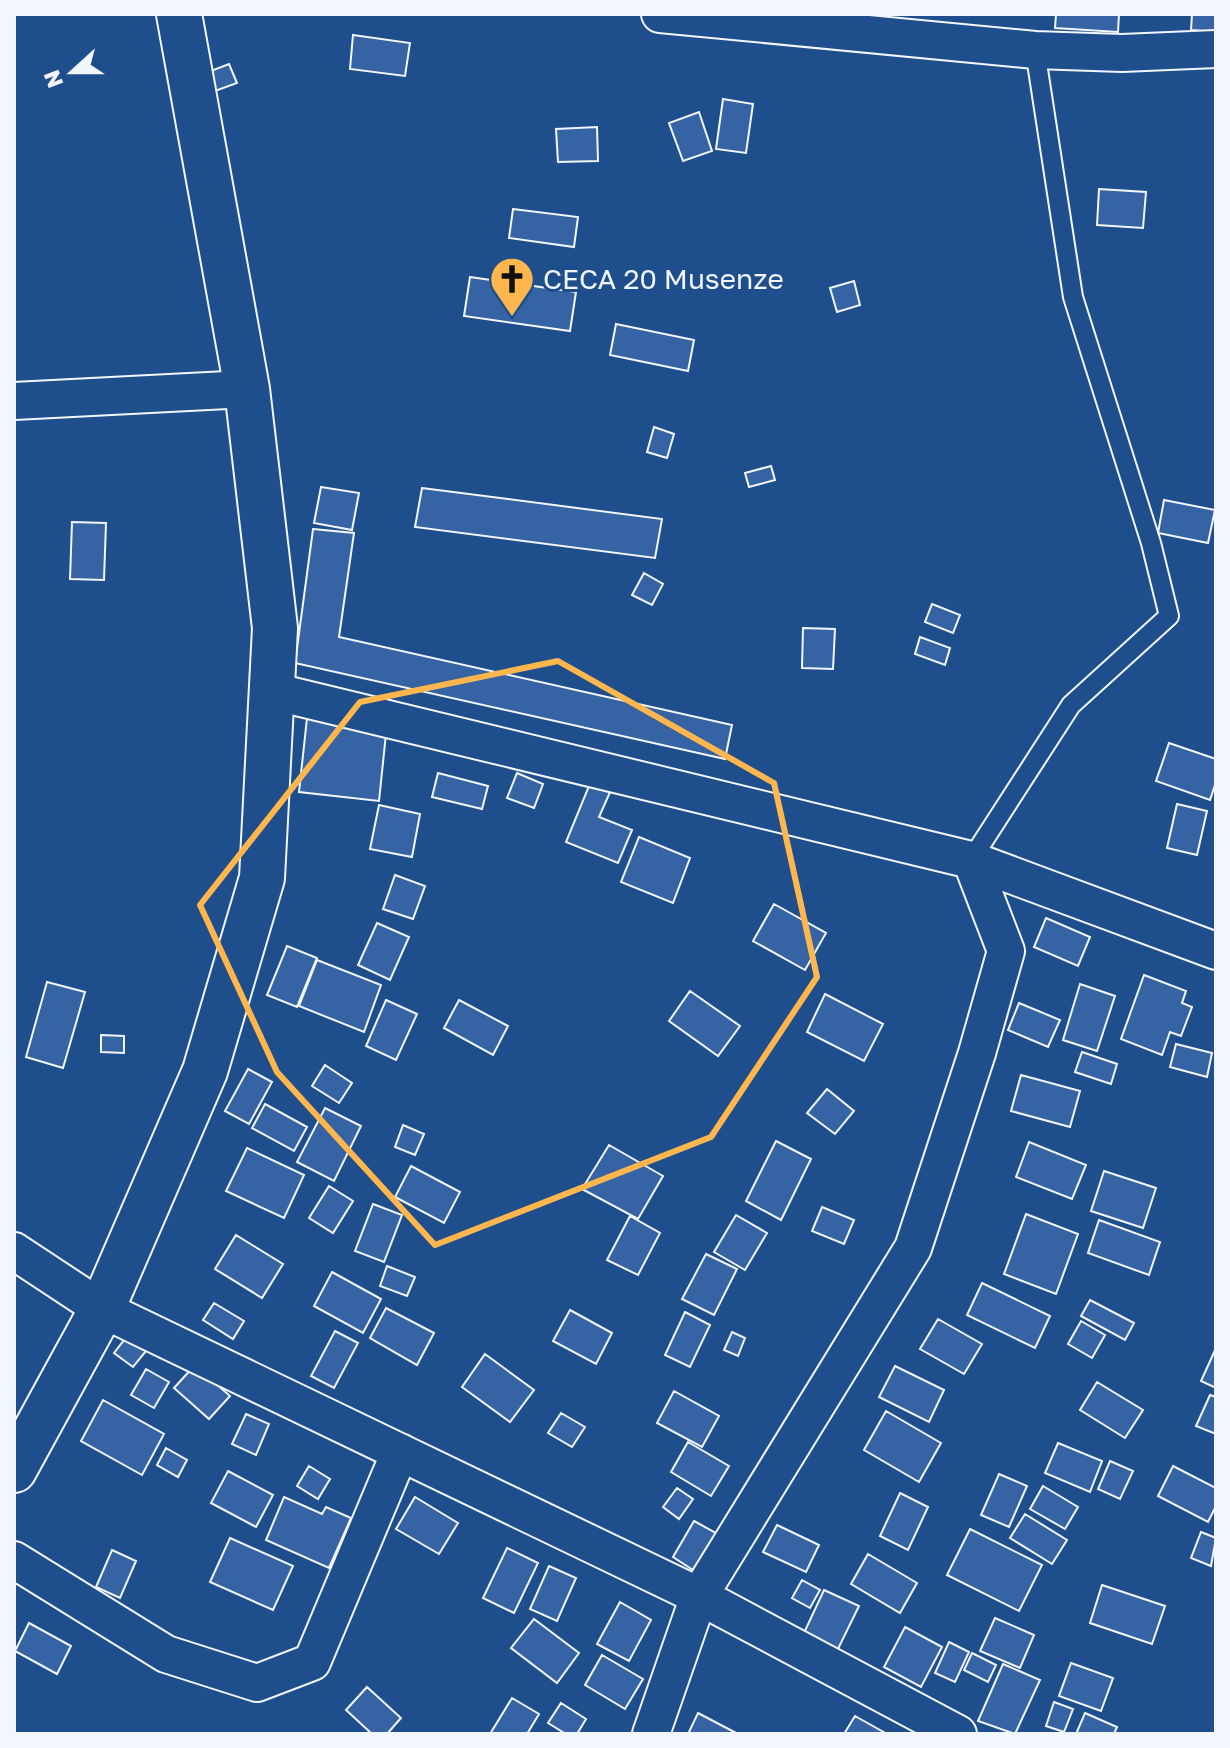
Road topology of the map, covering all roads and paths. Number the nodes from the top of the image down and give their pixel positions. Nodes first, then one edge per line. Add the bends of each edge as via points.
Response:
1 (179, 14) edge
2 (660, 14) edge
3 (1216, 49) edge
4 (1035, 50) junction
5 (247, 389) junction
6 (14, 401) edge
7 (272, 691) junction
8 (971, 860) junction
9 (1216, 951) edge
10 (14, 1251) edge
11 (102, 1309) junction
12 (400, 1452) junction
13 (14, 1470) edge
14 (14, 1560) edge
15 (699, 1596) junction
16 (651, 1734) edge
17 (958, 1734) edge

1 - 5 street
2 - 4 street
3 - 4 street
4 - 8 lane via 1073,297 1169,616 1071,705
5 - 6 street
5 - 7 street via 275,628
7 - 8 street
7 - 11 street via 262,878 205,1071
8 - 9 street
8 - 15 street via 1006,951 913,1248
10 - 11 street
11 - 12 street
11 - 13 street
12 - 14 street via 312,1662 257,1683 166,1654
12 - 15 street
15 - 16 street
15 - 17 street

